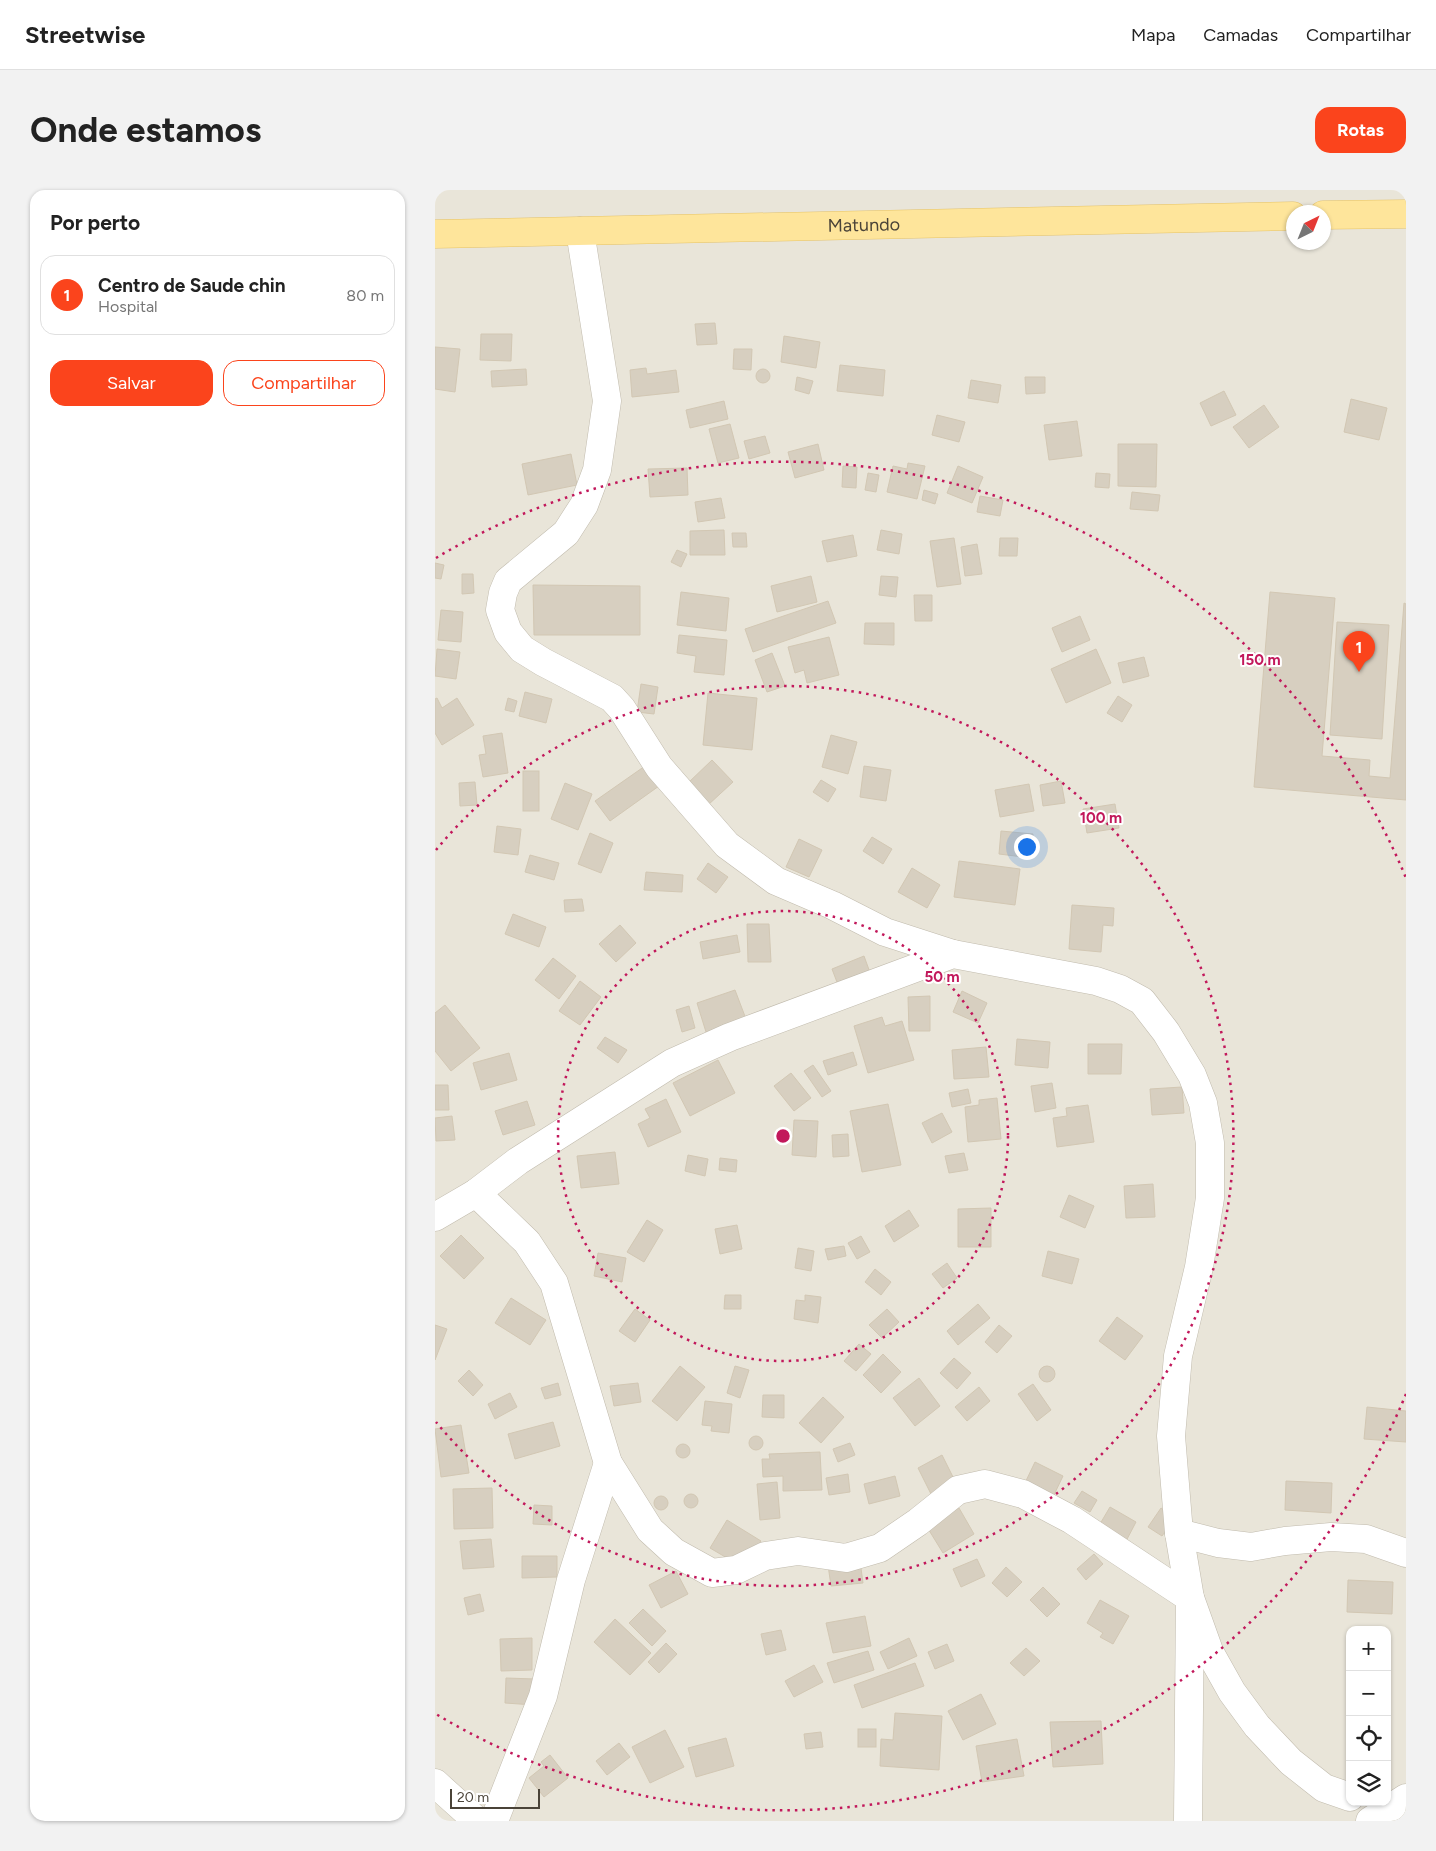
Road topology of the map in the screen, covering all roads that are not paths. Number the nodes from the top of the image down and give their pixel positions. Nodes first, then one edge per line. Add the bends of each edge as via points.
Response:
1 (1406, 214) edge
2 (1331, 215) edge
3 (1286, 216) edge
4 (580, 231) junction
5 (435, 234) edge
6 (953, 954) junction
7 (476, 1193) junction
8 (435, 1218) edge
9 (608, 1463) junction
10 (1179, 1533) junction
11 (1406, 1553) edge
12 (1190, 1598) junction
13 (435, 1783) edge
14 (1346, 1796) edge
15 (1406, 1798) edge
16 (1391, 1799) edge
17 (477, 1821) edge
18 (493, 1821) edge
19 (1187, 1821) edge
20 (1371, 1821) edge

1 - 2 main road
3 - 4 main road, Matundo
4 - 5 main road, Matundo
4 - 6 street via 607,401 597,470 584,505 566,534 508,581 500,610 508,632 522,649 612,698 659,767 727,845 776,880 885,932
6 - 7 street via 730,1037 672,1062 518,1161
6 - 10 street via 1096,981 1120,989 1142,1001 1166,1032 1192,1075 1203,1104 1211,1143 1211,1198 1178,1356 1171,1436
7 - 8 street
7 - 9 street via 527,1242 554,1283
9 - 12 street via 650,1530 673,1552 712,1573 737,1570 765,1556 798,1551 846,1558 880,1548 958,1490 985,1484 1023,1494 1072,1520
9 - 18 street via 571,1580 543,1696
10 - 11 street via 1218,1543 1251,1546 1331,1537 1366,1539
10 - 12 street
12 - 14 street via 1209,1650 1232,1692 1257,1726 1291,1762 1324,1788
12 - 19 street
13 - 17 street
15 - 16 street
15 - 20 street

